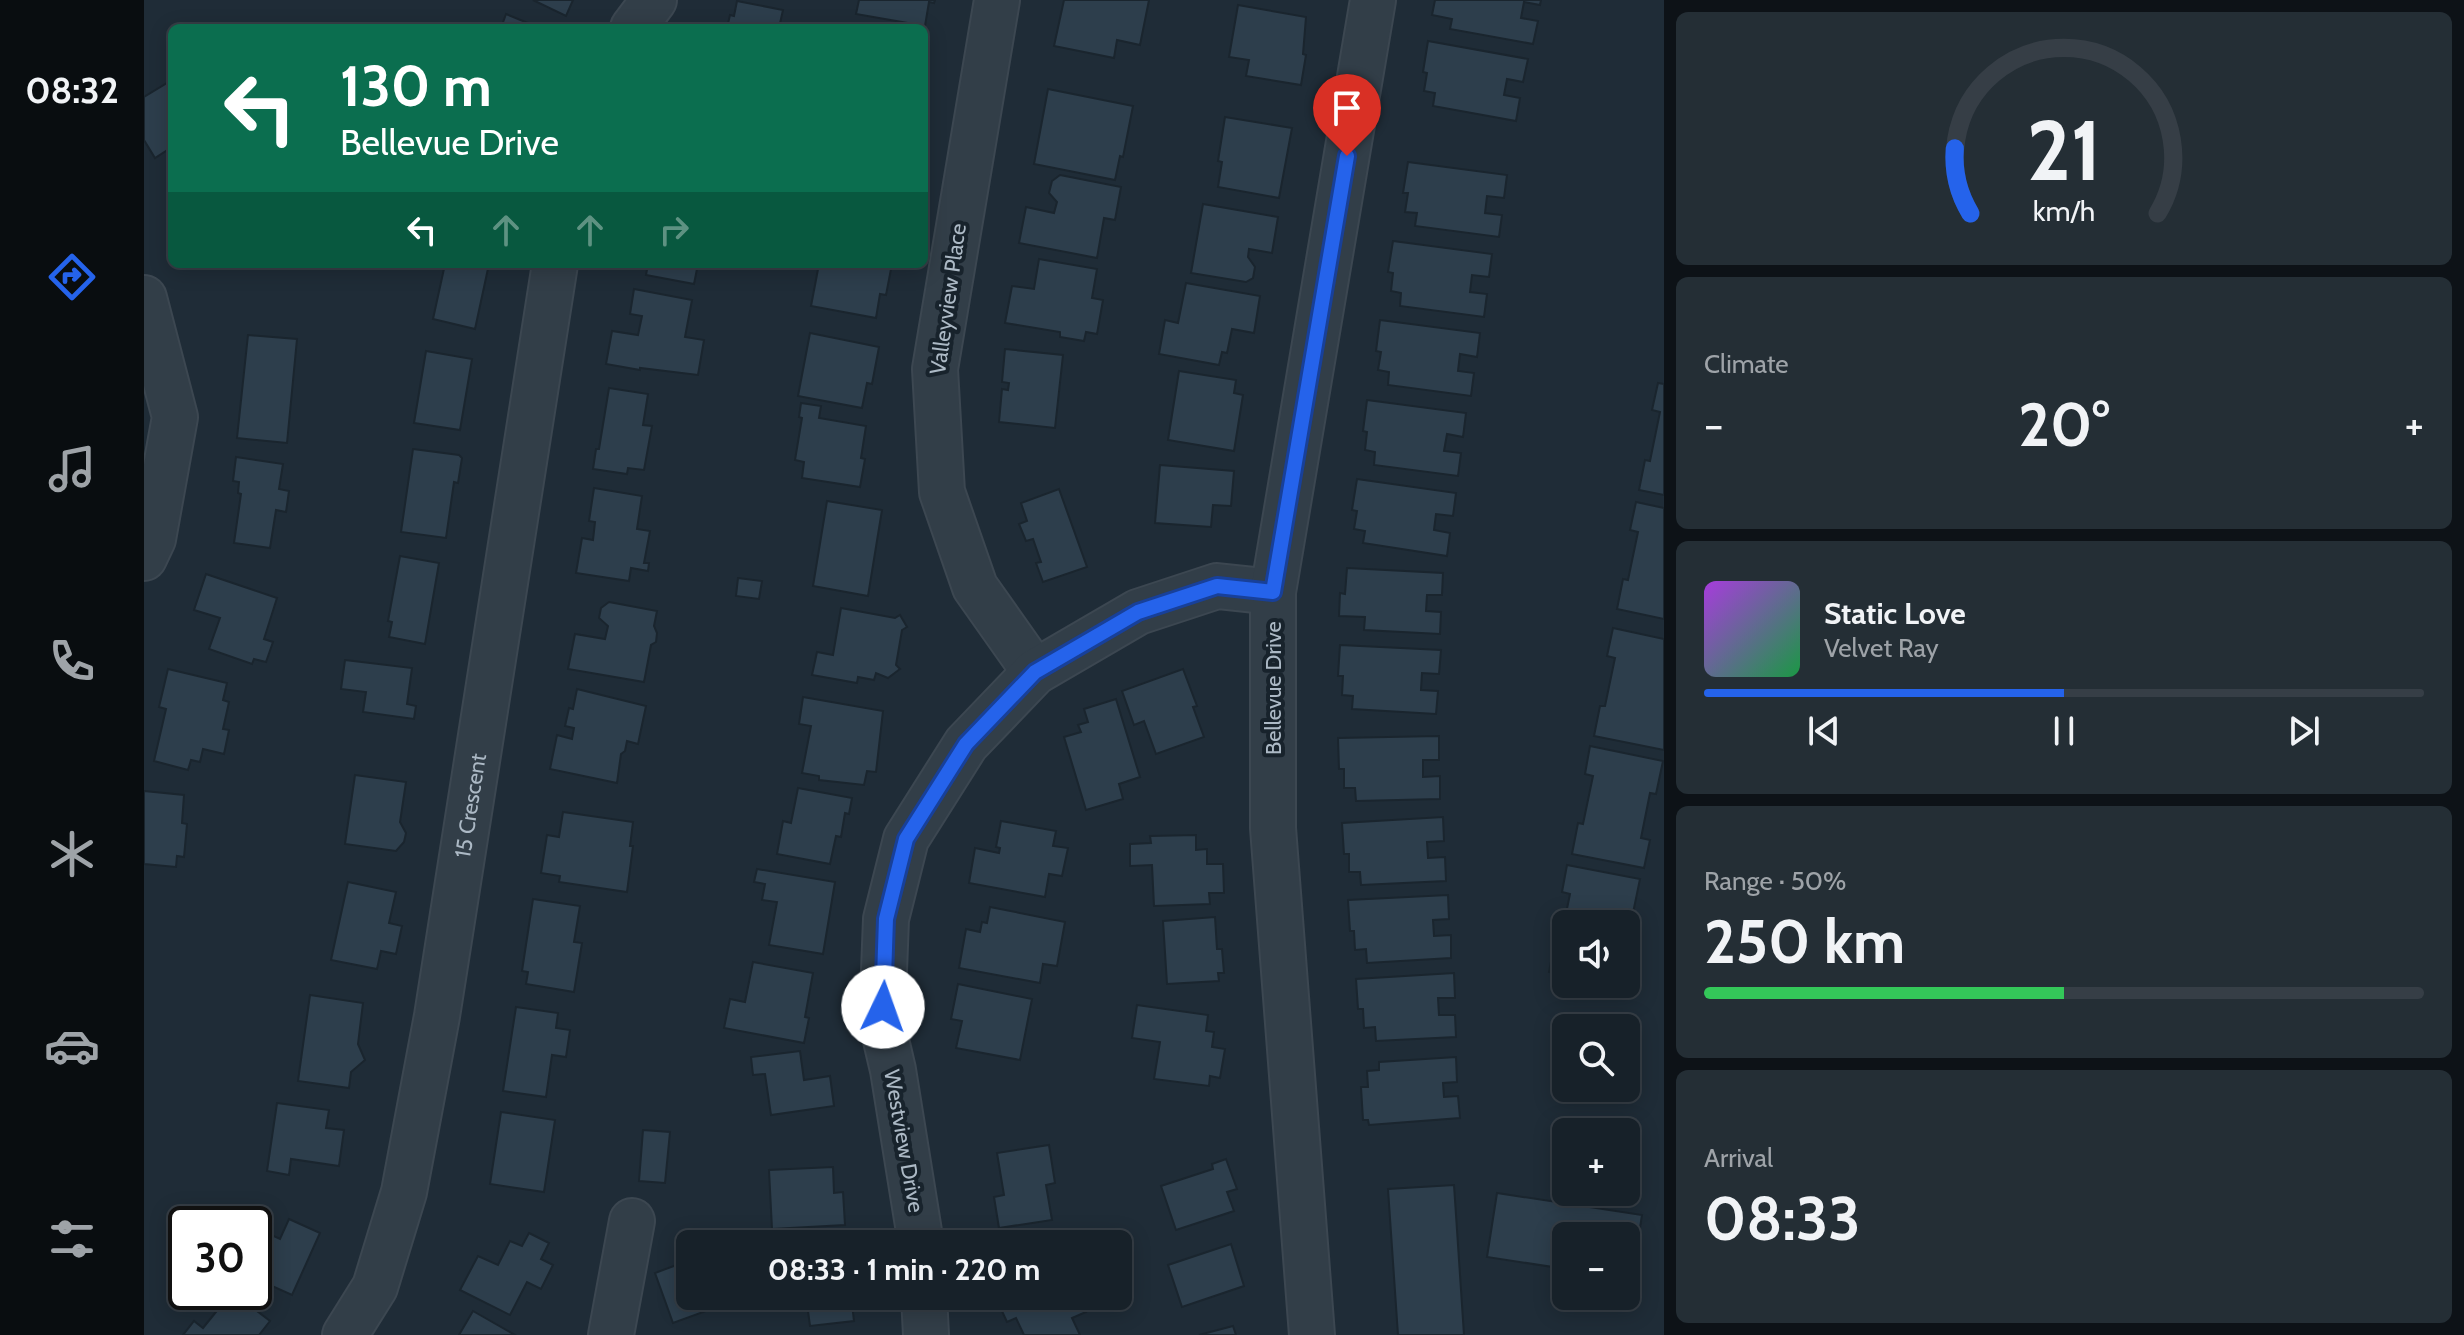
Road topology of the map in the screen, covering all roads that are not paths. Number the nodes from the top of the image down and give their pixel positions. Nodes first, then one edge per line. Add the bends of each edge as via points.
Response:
1 (654, 0) edge
2 (997, 0) edge
3 (1373, 0) edge
4 (636, 24) edge
5 (554, 268) edge
6 (144, 298) edge
7 (144, 558) edge
8 (1273, 592) junction
9 (1035, 672) junction
10 (632, 1221) dead end
11 (919, 1230) edge
12 (925, 1310) edge
13 (345, 1335) edge
14 (611, 1335) edge
15 (926, 1335) edge
16 (1312, 1335) edge

1 - 4 street
2 - 9 street, Valleyview Place via 935,369 942,492 975,587
3 - 8 street, Bellevue Drive
5 - 13 street, 15 Crescent via 440,1000 404,1192 375,1287
6 - 7 street via 175,417 153,539
8 - 9 street, Westview Drive via 1217,586 1138,612
8 - 16 street, Bellevue Drive via 1273,828
9 - 11 street, Westview Drive via 966,744 906,839 886,919 882,1023
10 - 14 street
12 - 15 street

